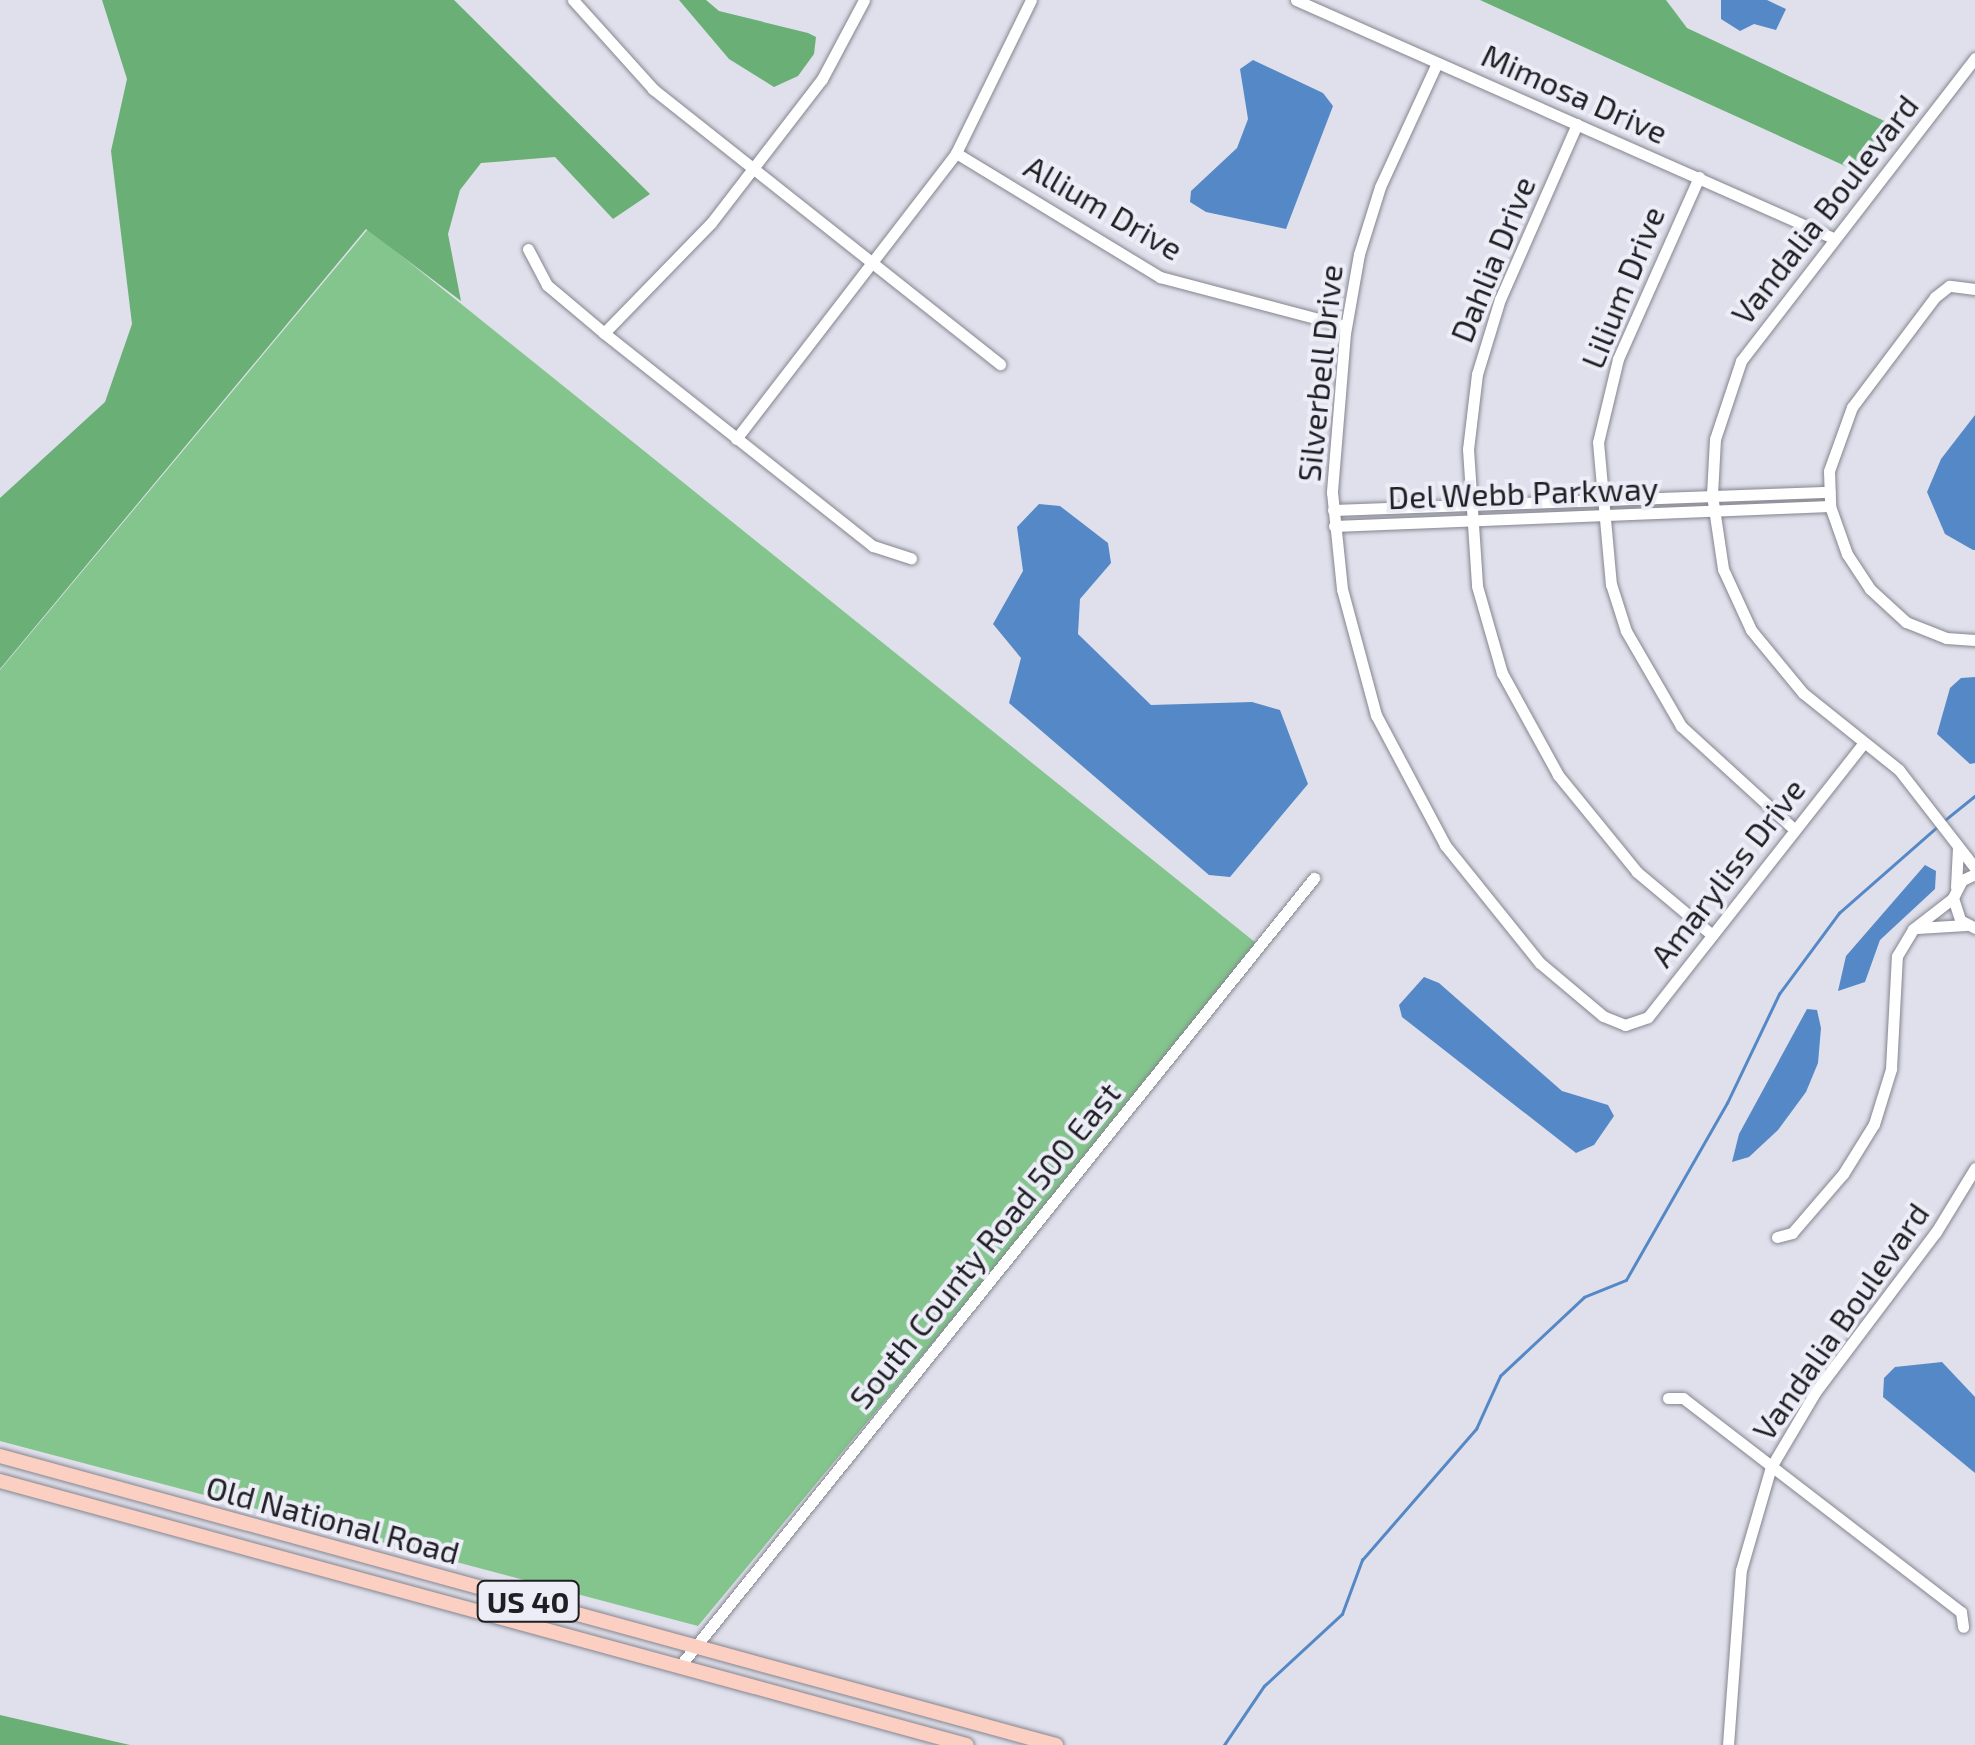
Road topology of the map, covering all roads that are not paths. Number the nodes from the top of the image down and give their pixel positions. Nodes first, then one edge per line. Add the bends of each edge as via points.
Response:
1 (573, 0) edge
2 (864, 0) edge
3 (1032, 0) edge
4 (1296, 0) edge
5 (1975, 58) edge
6 (1437, 63) junction
7 (1577, 124) junction
8 (956, 153) junction
9 (752, 170) junction
10 (1699, 177) junction
11 (1831, 237) junction
12 (528, 249) dead end
13 (872, 265) junction
14 (1975, 289) edge
15 (1346, 326) junction
16 (604, 333) junction
17 (1000, 364) dead end
18 (736, 439) junction
19 (1712, 495) junction
20 (1602, 497) junction
21 (1830, 499) junction
22 (1470, 504) junction
23 (1333, 510) junction
24 (1714, 514) junction
25 (1602, 516) junction
26 (1470, 521) junction
27 (1334, 526) junction
28 (911, 558) dead end
29 (1975, 640) edge
30 (1864, 743) junction
31 (1795, 830) junction
32 (1958, 847) junction
33 (1975, 871) edge
34 (1314, 878) dead end
35 (1954, 893) junction
36 (1971, 926) edge
37 (1912, 929) junction
38 (1712, 935) junction
39 (1625, 1024) joint
40 (1975, 1168) edge
41 (1776, 1237) dead end
42 (1668, 1398) dead end
43 (0, 1456) edge
44 (1771, 1467) junction
45 (0, 1480) edge
46 (1963, 1626) dead end
47 (697, 1646) junction
48 (679, 1668) junction
49 (966, 1745) edge
50 (1056, 1745) edge
51 (1728, 1745) edge

1 - 9 street via 636,73
2 - 9 street via 822,79
3 - 8 street
4 - 6 street, Mimosa Drive
5 - 11 street, Vandalia Boulevard
6 - 7 street, Mimosa Drive
6 - 15 street, Silverbell Drive via 1376,200
7 - 10 street, Mimosa Drive
7 - 22 street, Dahlia Drive via 1487,336 1471,412
8 - 13 street
8 - 15 street, Allium Drive via 1160,277
9 - 13 street
9 - 16 street via 711,224
10 - 11 street, Mimosa Drive
10 - 20 street, Lilium Drive via 1618,359 1598,442
11 - 19 street, Vandalia Boulevard via 1741,361 1714,439
12 - 16 street via 547,284
13 - 17 street
13 - 18 street
14 - 21 street via 1943,289 1882,364 1838,434
15 - 23 street, Silverbell Drive
16 - 18 street
18 - 28 street via 872,546
19 - 20 street, Del Webb Parkway
19 - 21 street, Del Webb Parkway
19 - 24 street, Vandalia Boulevard
20 - 22 street, Del Webb Parkway
20 - 25 street, Lilium Drive
21 - 24 street, Del Webb Parkway
21 - 29 street via 1847,554 1870,588 1906,622 1946,638
22 - 23 street, Del Webb Parkway
22 - 26 street, Dahlia Drive
23 - 27 street, Silverbell Drive
24 - 25 street, Del Webb Parkway
24 - 30 street, Vandalia Boulevard via 1723,569 1751,630 1803,693
25 - 26 street, Del Webb Parkway
25 - 31 street, Lilium Drive via 1610,584 1649,677 1708,754
26 - 27 street, Del Webb Parkway
26 - 38 street, Dahlia Drive via 1477,586 1502,673 1558,775 1636,872
27 - 39 street, Silverbell Drive via 1342,589 1376,715 1446,845 1540,963 1602,1016
30 - 31 street, Amaryliss Drive
30 - 32 street, Vandalia Boulevard via 1899,770
31 - 38 street, Amaryliss Drive
32 - 33 street, Vandalia Boulevard
32 - 35 street
33 - 35 street
34 - 47 street, South County Road 500 East
35 - 36 street
35 - 37 street
36 - 37 street
37 - 41 street via 1894,966 1895,1038 1874,1124 1792,1233
38 - 39 street, Amaryliss Drive via 1648,1016
40 - 44 street, Vandalia Boulevard via 1816,1391
42 - 44 street via 1683,1398
43 - 47 main road, Old National Road / US 40
44 - 46 street via 1961,1612
44 - 51 street, Vandalia Boulevard via 1741,1570
45 - 48 main road, Old National Road / US 40
47 - 48 street, South County Road 500 East
47 - 50 main road, Old National Road / US 40
48 - 49 main road, Old National Road / US 40

